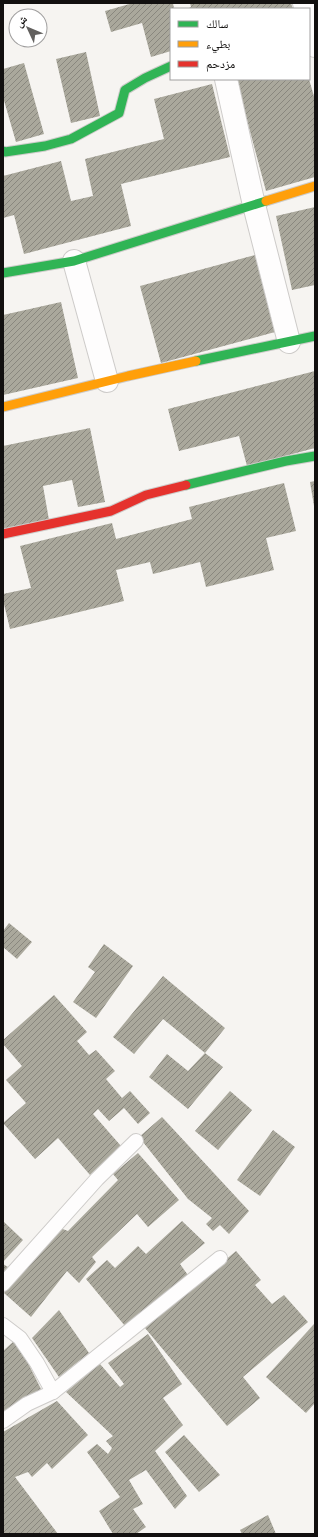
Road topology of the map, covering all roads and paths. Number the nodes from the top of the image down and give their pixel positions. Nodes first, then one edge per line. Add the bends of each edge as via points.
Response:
1 (170, 66) edge
2 (226, 80) edge
3 (3, 151) edge
4 (315, 186) edge
5 (254, 205) junction
6 (74, 261) junction
7 (3, 274) edge
8 (315, 336) edge
9 (289, 342) junction
10 (107, 381) junction
11 (3, 407) edge
12 (315, 456) edge
13 (3, 534) edge
14 (136, 1141) dead end
15 (220, 1258) dead end
16 (3, 1284) edge
17 (3, 1325) edge
18 (53, 1392) junction
19 (3, 1421) edge

1 - 3 street via 125,90 118,113 71,139 45,146
2 - 5 street
4 - 5 street
5 - 6 street
5 - 9 street
6 - 7 street
6 - 10 street
8 - 9 street
9 - 10 street
10 - 11 street
12 - 13 street via 146,496 111,511
14 - 16 lane via 97,1178
15 - 18 lane
17 - 18 lane via 20,1338
18 - 19 lane via 27,1404

